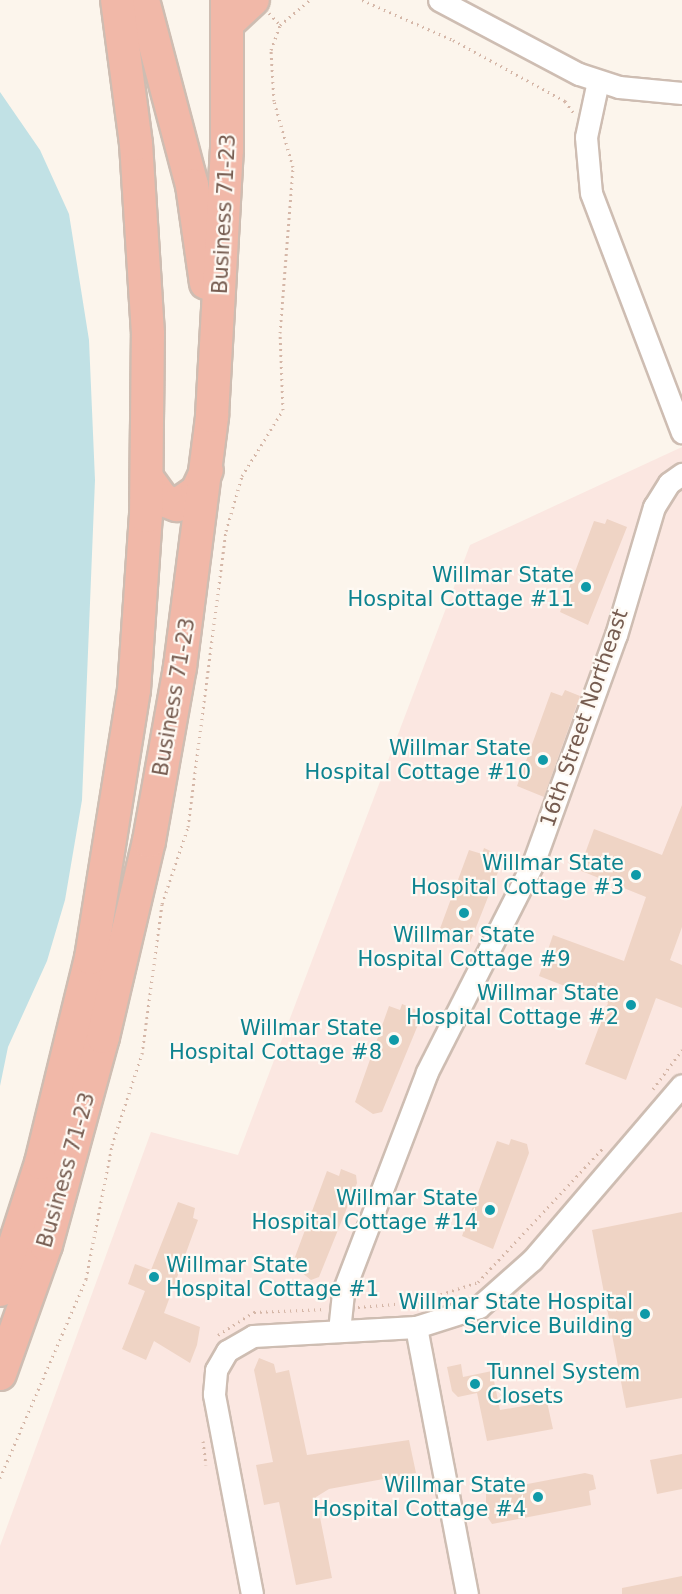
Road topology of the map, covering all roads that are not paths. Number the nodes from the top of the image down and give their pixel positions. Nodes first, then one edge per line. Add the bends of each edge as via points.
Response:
1 (117, 0) edge
2 (143, 0) edge
3 (253, 0) edge
4 (439, 0) edge
5 (227, 11) edge
6 (598, 81) junction
7 (682, 93) edge
8 (212, 416) junction
9 (682, 432) edge
10 (208, 467) junction
11 (682, 474) edge
12 (147, 478) junction
13 (682, 1085) edge
14 (0, 1290) edge
15 (416, 1327) junction
16 (339, 1331) junction
17 (0, 1374) edge
18 (252, 1594) edge
19 (467, 1594) edge

1 - 12 highway, Business 71-23 via 145,265
2 - 8 highway via 198,212 209,314
3 - 5 highway
4 - 6 street via 531,53
5 - 8 highway, Business 71-23 via 226,195
6 - 7 street
6 - 9 street via 586,137 591,193
8 - 10 highway, Business 71-23
10 - 12 highway via 197,491 177,505 163,500
10 - 17 highway, Business 71-23 via 176,689 130,930 46,1245
11 - 16 street, 16th Street Northeast via 654,507 616,635 534,861 441,1037 339,1308
12 - 14 highway, Business 71-23 via 134,690 108,870 68,1058
13 - 15 street via 508,1284 479,1307
15 - 16 street
15 - 19 street
16 - 18 street via 253,1336 234,1344 216,1370 216,1408

